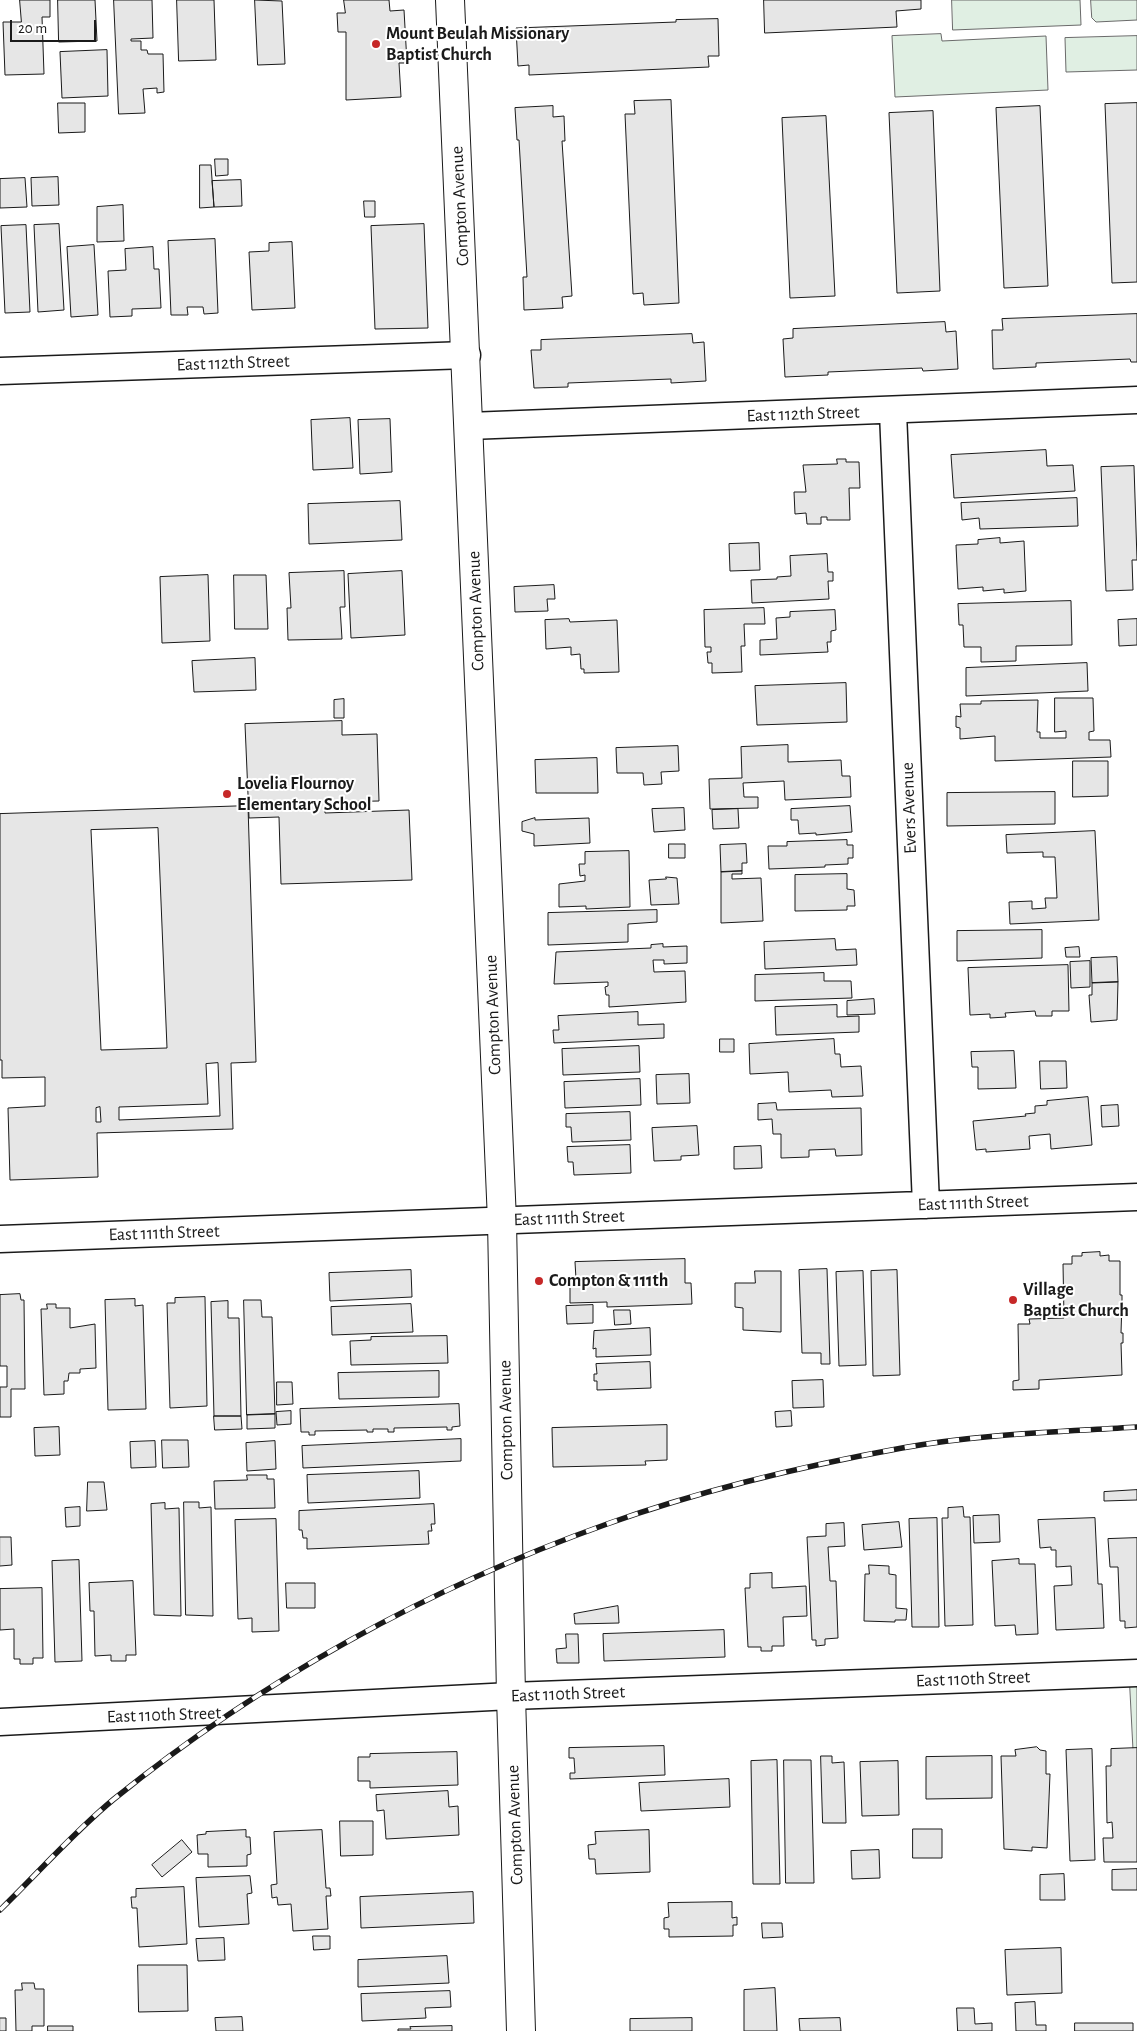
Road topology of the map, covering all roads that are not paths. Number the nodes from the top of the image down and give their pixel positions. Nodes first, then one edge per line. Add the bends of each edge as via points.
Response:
1 (450, 0) edge
2 (467, 355) junction
3 (0, 371) edge
4 (1137, 400) edge
5 (893, 412) junction
6 (469, 426) junction
7 (1137, 1197) edge
8 (926, 1205) junction
9 (502, 1220) junction
10 (0, 1239) edge
11 (1137, 1673) edge
12 (511, 1696) junction
13 (0, 1722) edge
14 (521, 2031) edge

1 - 2 main road, Compton Avenue
2 - 3 street, East 112th Street
2 - 6 main road, Compton Avenue
4 - 5 street, East 112th Street
5 - 6 street, East 112th Street
5 - 8 street, Evers Avenue
6 - 9 main road, Compton Avenue
7 - 8 street, East 111th Street
8 - 9 street, East 111th Street
9 - 10 street, East 111th Street
9 - 12 main road, Compton Avenue
11 - 12 street, East 110th Street
12 - 13 street, East 110th Street
12 - 14 main road, Compton Avenue

